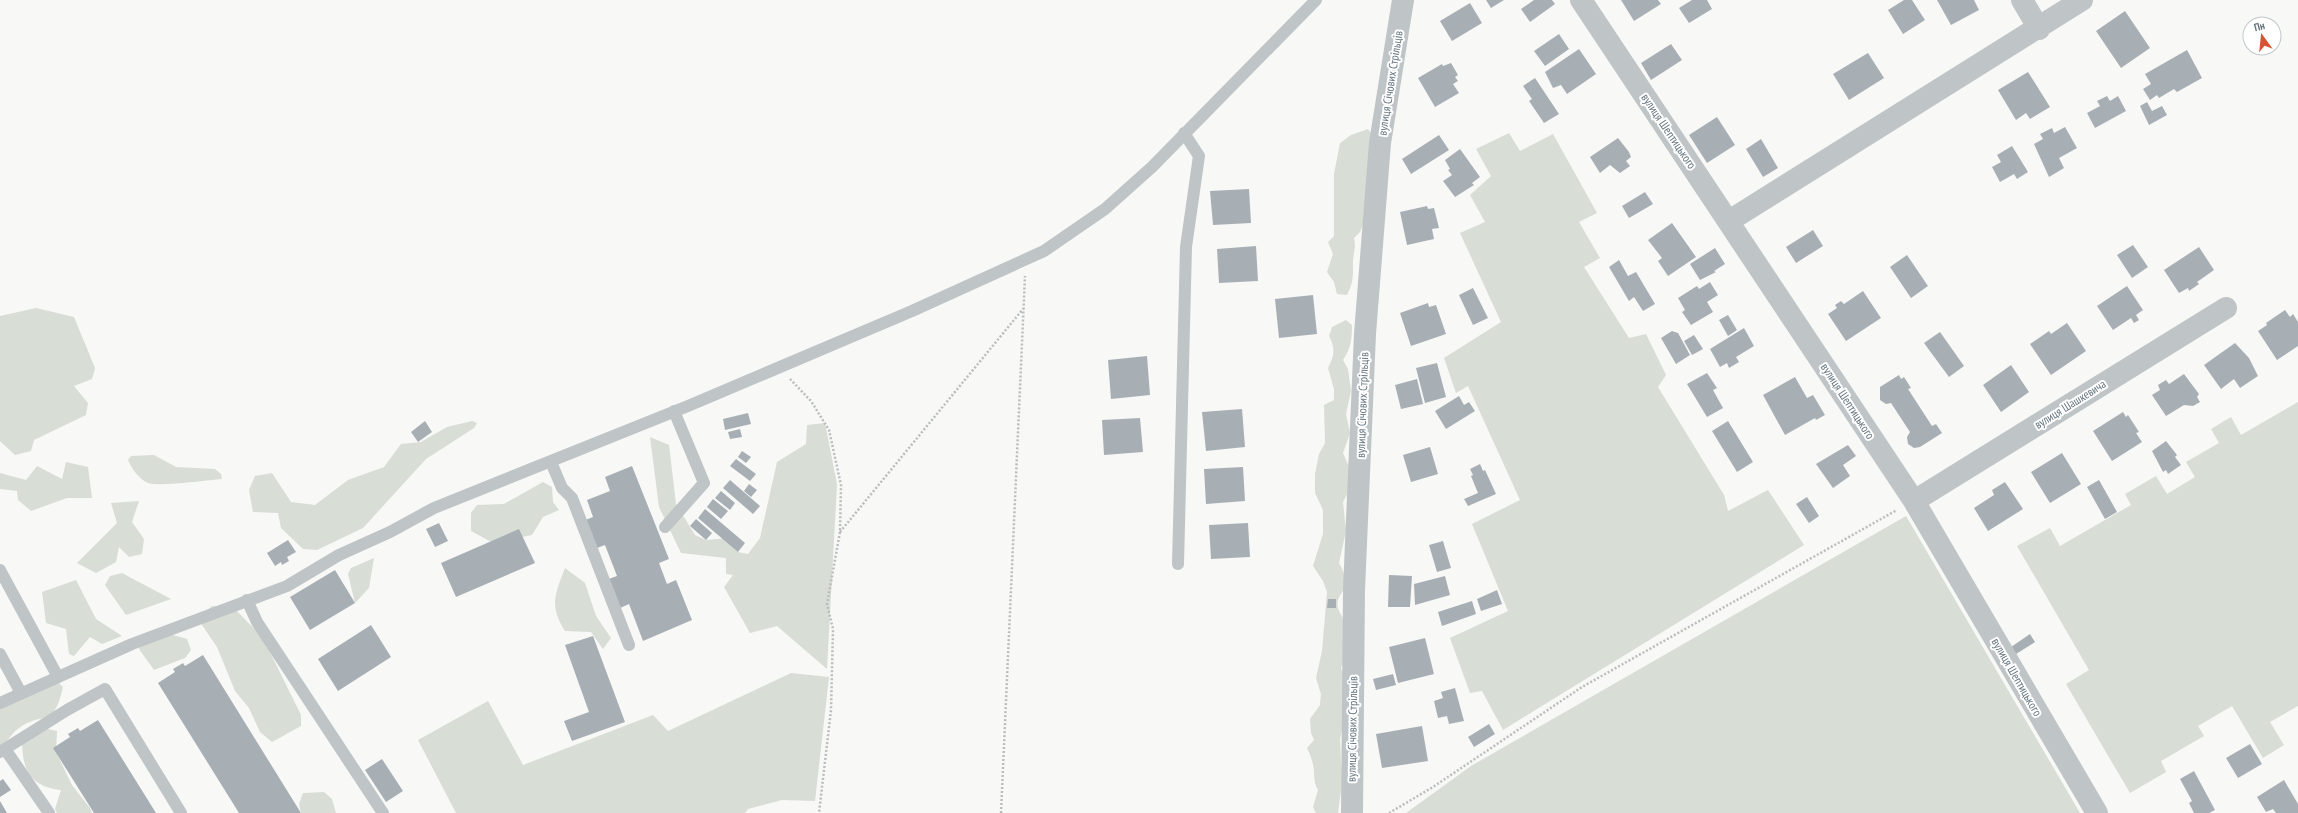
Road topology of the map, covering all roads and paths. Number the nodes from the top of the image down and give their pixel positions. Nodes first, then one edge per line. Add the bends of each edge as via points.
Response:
1 (1316, 0) edge
2 (1403, 0) edge
3 (1581, 0) edge
4 (2022, 0) edge
5 (2082, 0) edge
6 (2038, 29) junction
7 (1184, 133) junction
8 (1729, 221) junction
9 (1026, 260) junction
10 (1024, 308) junction
11 (2226, 308) dead end
12 (779, 366) junction
13 (674, 411) junction
14 (552, 462) junction
15 (1914, 501) junction
16 (665, 527) dead end
17 (840, 532) junction
18 (1178, 564) dead end
19 (0, 570) edge
20 (247, 600) junction
21 (629, 645) dead end
22 (0, 654) edge
23 (58, 677) junction
24 (22, 693) junction
25 (0, 703) edge
26 (3, 750) edge
27 (49, 813) edge
28 (181, 813) edge
29 (383, 813) edge
30 (819, 813) edge
31 (1001, 813) edge
32 (1352, 813) edge
33 (1389, 813) edge
34 (2097, 813) edge

1 - 7 lane
2 - 32 street, вулиця Січових Стрільців via 1380,143 1365,334 1354,590
3 - 8 street, вулиця Шептицького
4 - 6 street
5 - 6 street
6 - 8 street
7 - 9 lane via 1152,167 1105,209 1044,251
7 - 18 lane via 1199,156 1186,247
8 - 15 street, вулиця Шептицького
9 - 10 path
9 - 12 lane
10 - 17 path
10 - 31 path
11 - 15 street, вулиця Шашкевича
12 - 13 lane
12 - 17 path via 811,401 829,430 841,485
13 - 14 lane
13 - 16 lane via 704,483
14 - 20 lane via 434,508 390,532 339,555 286,586
14 - 21 lane via 562,488 572,498
15 - 33 path via 1582,687 1433,787
15 - 34 street, вулиця Шептицького
17 - 30 path via 827,604 833,629 832,702
19 - 23 lane
20 - 23 lane via 132,644
20 - 29 lane via 257,622
22 - 24 lane
23 - 24 lane
24 - 25 lane
26 - 27 lane
26 - 28 lane via 105,689

